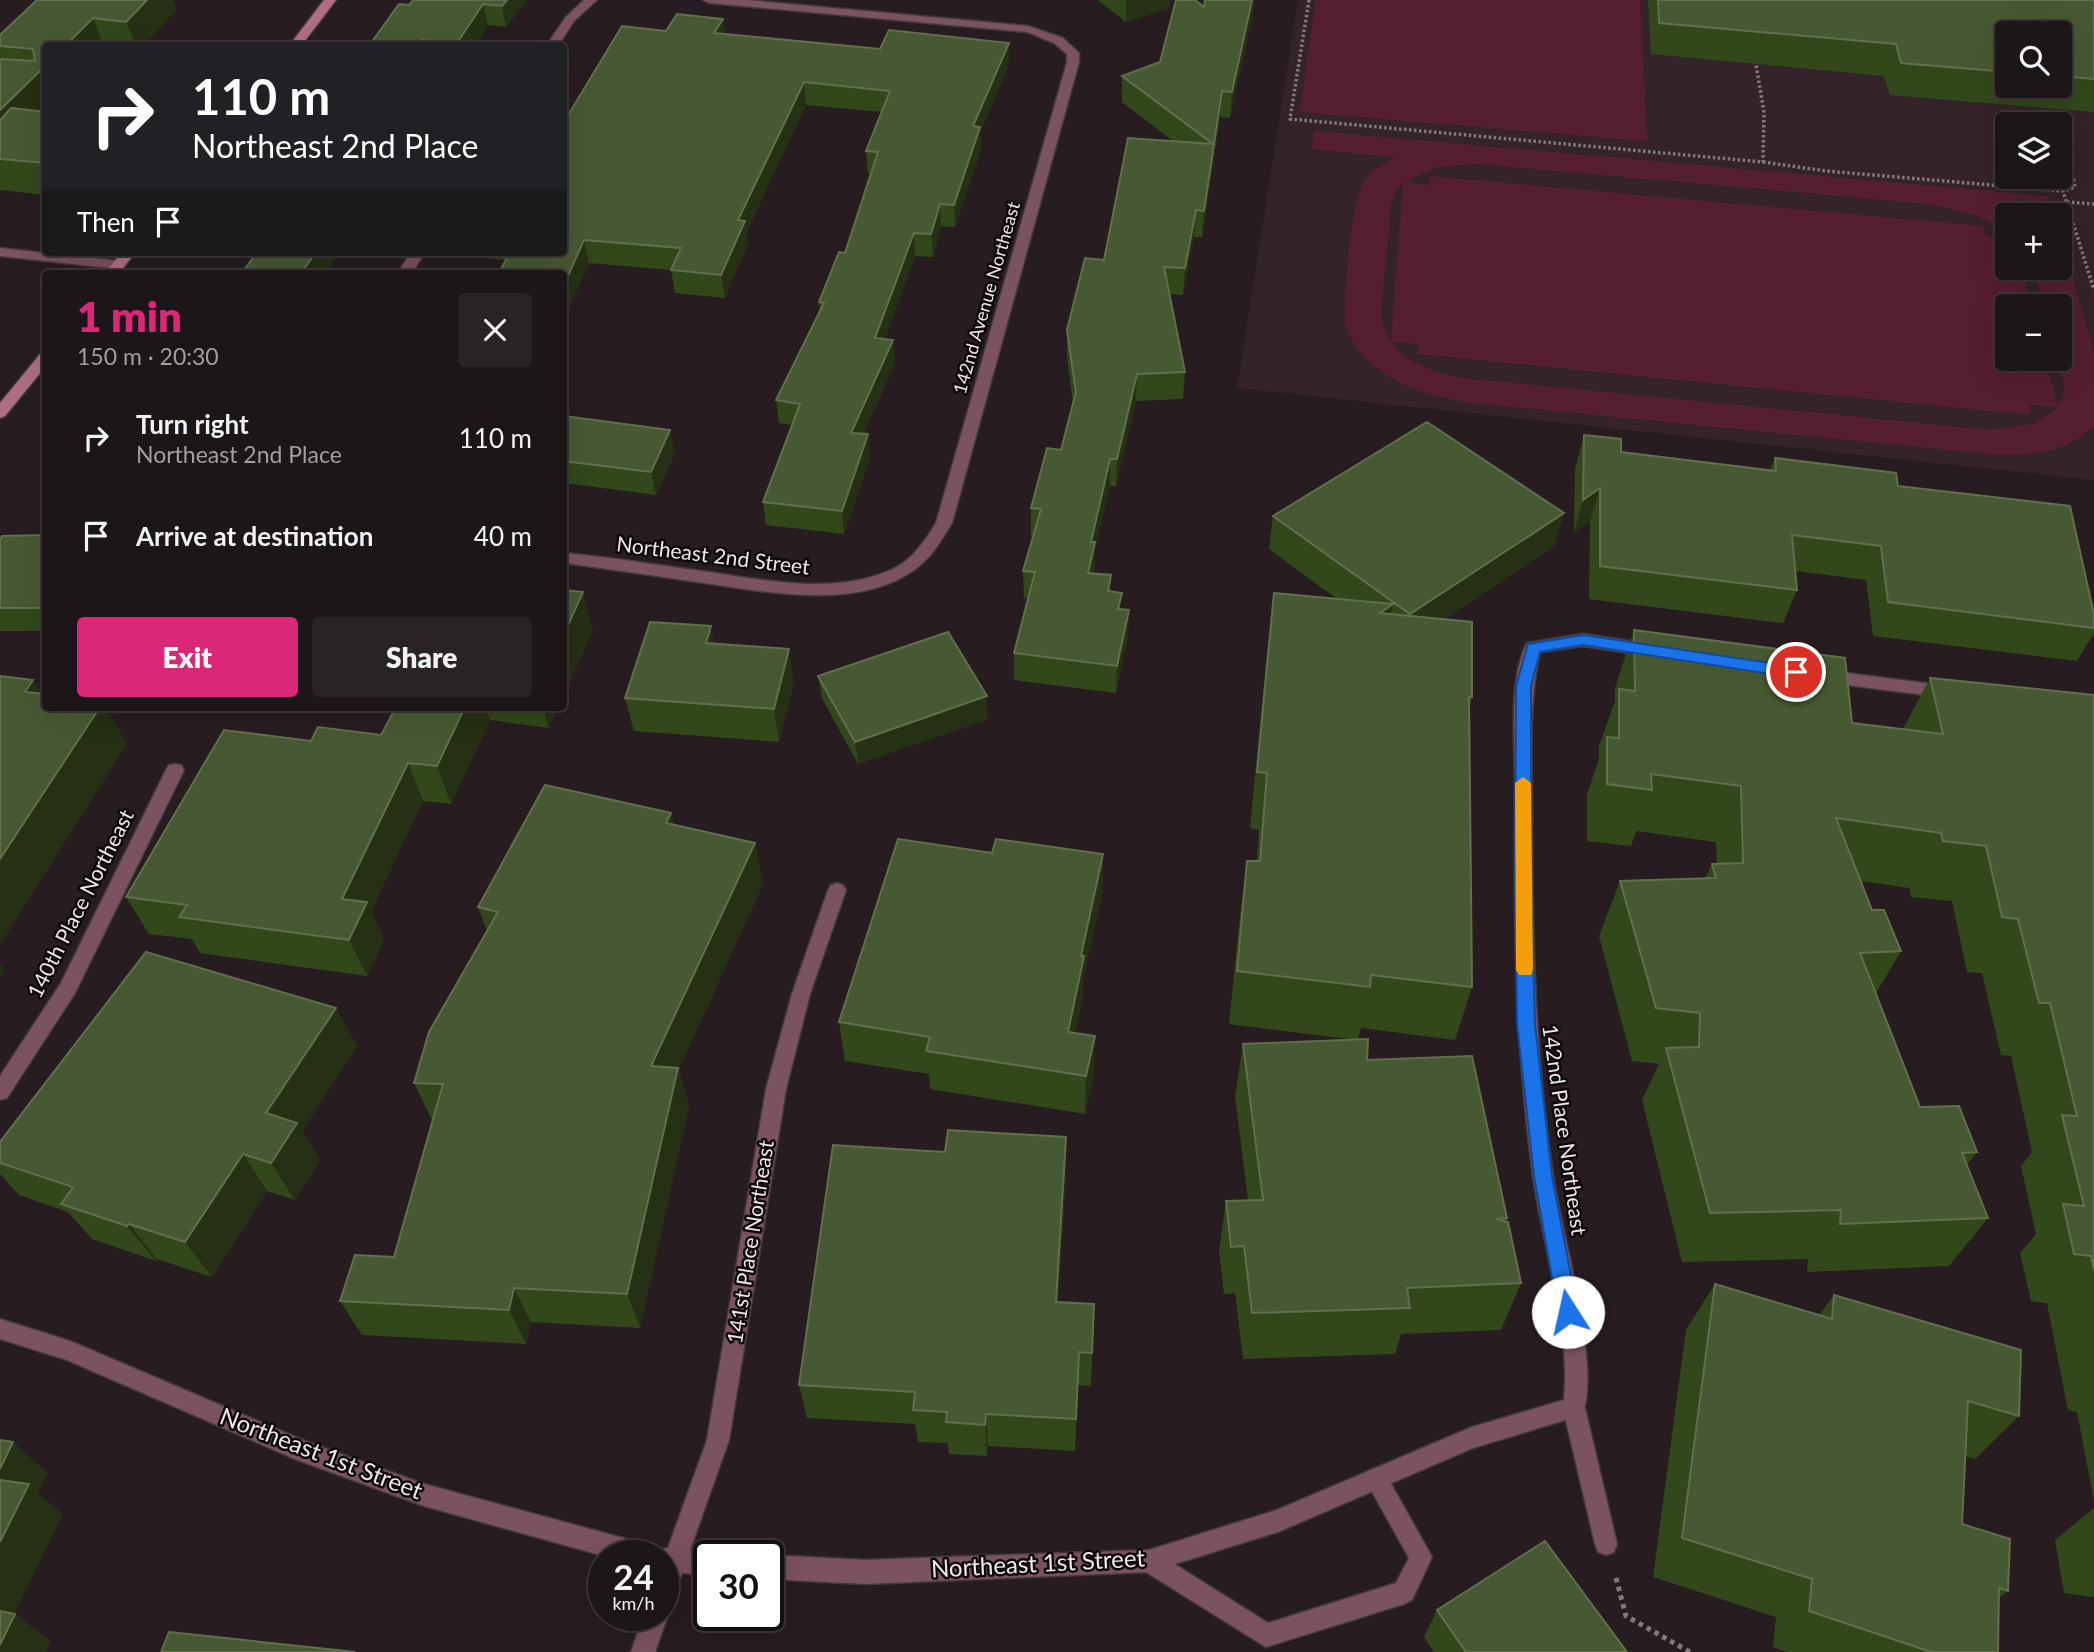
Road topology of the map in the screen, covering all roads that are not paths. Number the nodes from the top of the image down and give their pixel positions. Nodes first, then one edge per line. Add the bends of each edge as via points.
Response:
1 (330, 0) edge
2 (591, 0) edge
3 (709, 0) edge
4 (298, 42) edge
5 (555, 42) edge
6 (0, 252) edge
7 (116, 269) edge
8 (42, 361) edge
9 (0, 413) edge
10 (567, 558) edge
11 (899, 573) joint
12 (1663, 652) edge
13 (1809, 674) edge
14 (1971, 695) edge
15 (175, 770) dead end
16 (837, 890) dead end
17 (0, 1092) edge
18 (0, 1329) edge
19 (1574, 1408) junction
20 (1376, 1479) junction
21 (678, 1540) edge
22 (588, 1541) edge
23 (1606, 1544) road end
24 (1149, 1561) junction
25 (784, 1568) edge
26 (650, 1631) edge
27 (643, 1652) edge

1 - 4 street
2 - 5 street
3 - 11 street, 142nd Avenue Northeast via 1028,29 1068,46 1073,53 944,523 932,544
6 - 7 street
8 - 9 street
10 - 11 street, Northeast 2nd Street via 810,590 847,587
12 - 19 street, 142nd Place Northeast via 1583,640 1533,648 1524,686 1526,1024 1543,1176 1578,1367
13 - 14 street
15 - 17 street, 140th Place Northeast via 68,988
16 - 21 street, 141st Place Northeast via 801,994 776,1089 718,1440
18 - 22 street, Northeast 1st Street via 70,1351 303,1451 424,1495
19 - 20 street, Northeast 1st Street via 1472,1438
19 - 23 street, 142nd Place Northeast
20 - 24 street, Northeast 1st Street via 1278,1521
20 - 24 street via 1421,1557 1404,1592 1266,1635
24 - 25 street, Northeast 1st Street via 865,1572
26 - 27 street

